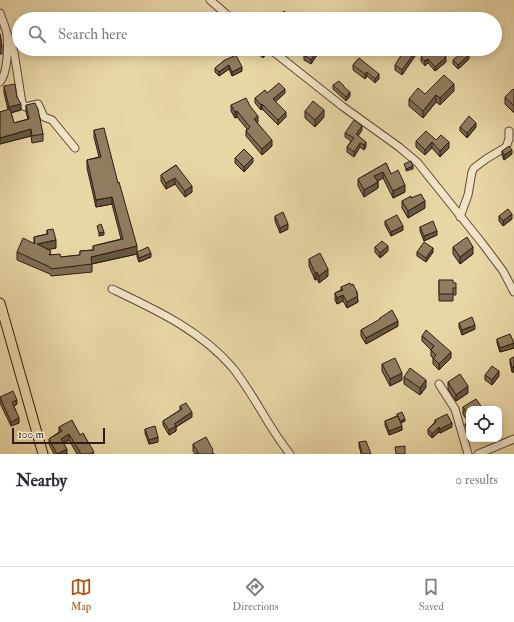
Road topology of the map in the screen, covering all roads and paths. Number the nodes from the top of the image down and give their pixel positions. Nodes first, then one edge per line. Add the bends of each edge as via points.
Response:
1 (210, 0) edge
2 (224, 12) edge
3 (0, 13) edge
4 (7, 33) junction
5 (12, 47) edge
6 (15, 56) edge
7 (279, 56) edge
8 (0, 82) edge
9 (509, 131) dead end
10 (75, 148) dead end
11 (460, 217) junction
12 (112, 289) dead end
13 (514, 292) edge
14 (0, 303) edge
15 (439, 384) dead end
16 (514, 439) edge
17 (43, 454) edge
18 (290, 454) edge
19 (468, 454) edge
20 (478, 454) edge

1 - 2 street
3 - 4 street
4 - 5 street
4 - 8 street via 4,77
6 - 10 street via 22,103 25,107 38,104 44,117 52,120
7 - 11 street via 413,159
9 - 11 street via 506,147 474,168
11 - 13 street via 503,271
12 - 18 street via 184,325 207,343 232,367
14 - 17 main road
15 - 19 street via 455,409
16 - 20 street

